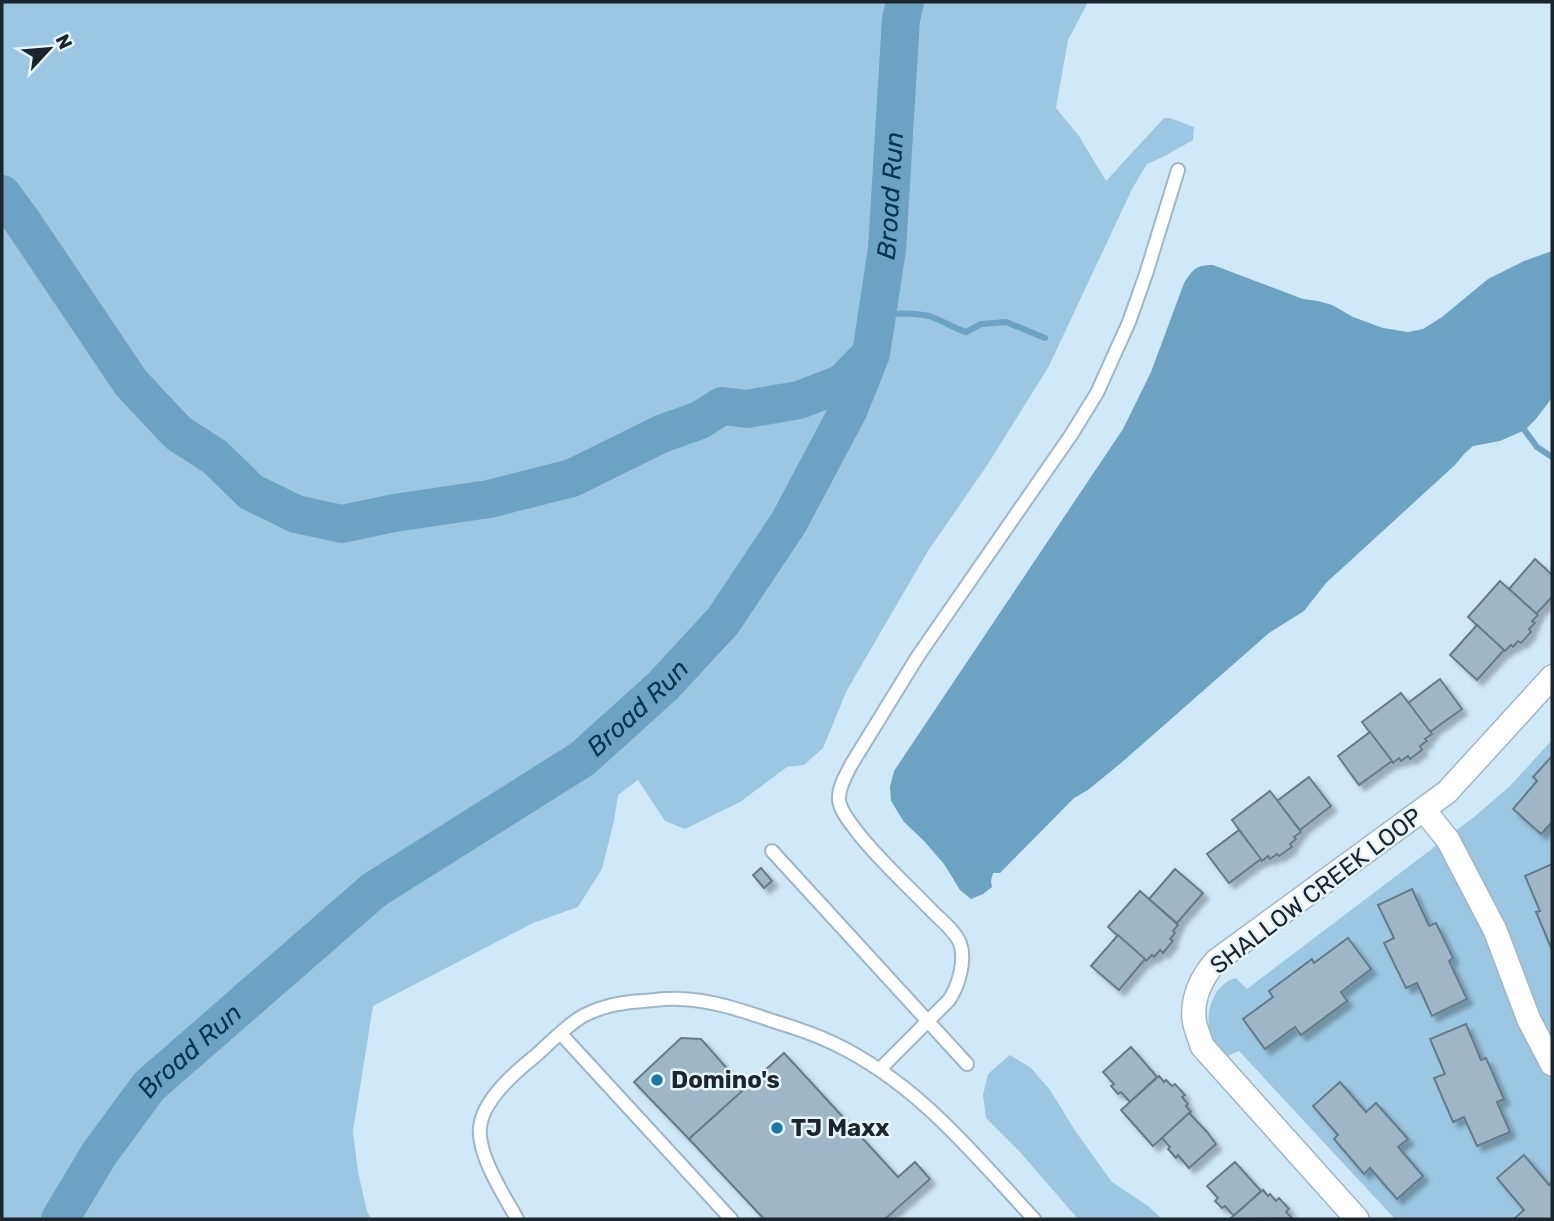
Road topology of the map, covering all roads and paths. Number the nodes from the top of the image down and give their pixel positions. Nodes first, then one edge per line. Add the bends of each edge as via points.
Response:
1 (1178, 170) dead end
2 (1552, 677) edge
3 (1424, 810) junction
4 (772, 851) dead end
5 (928, 1022) junction
6 (561, 1034) junction
7 (967, 1064) dead end
8 (1552, 1064) edge
9 (880, 1069) junction
10 (517, 1219) edge
11 (731, 1219) edge
12 (1034, 1219) edge
13 (1357, 1219) edge

1 - 5 lane via 1129,322 1097,393 918,656 842,783 839,800 848,820 960,942 960,975 953,993
2 - 3 street, SHALLOW CREEK LOOP via 1447,792
3 - 8 street via 1447,840 1495,930 1529,1020
3 - 13 street, SHALLOW CREEK LOOP via 1216,961 1203,975 1196,996 1194,1019 1202,1046
4 - 5 lane
5 - 7 lane
5 - 9 lane
6 - 9 lane via 584,1015 606,1006 681,999 785,1024
6 - 10 lane via 506,1083 492,1100 480,1128 493,1176
6 - 11 lane
9 - 12 lane via 920,1099

